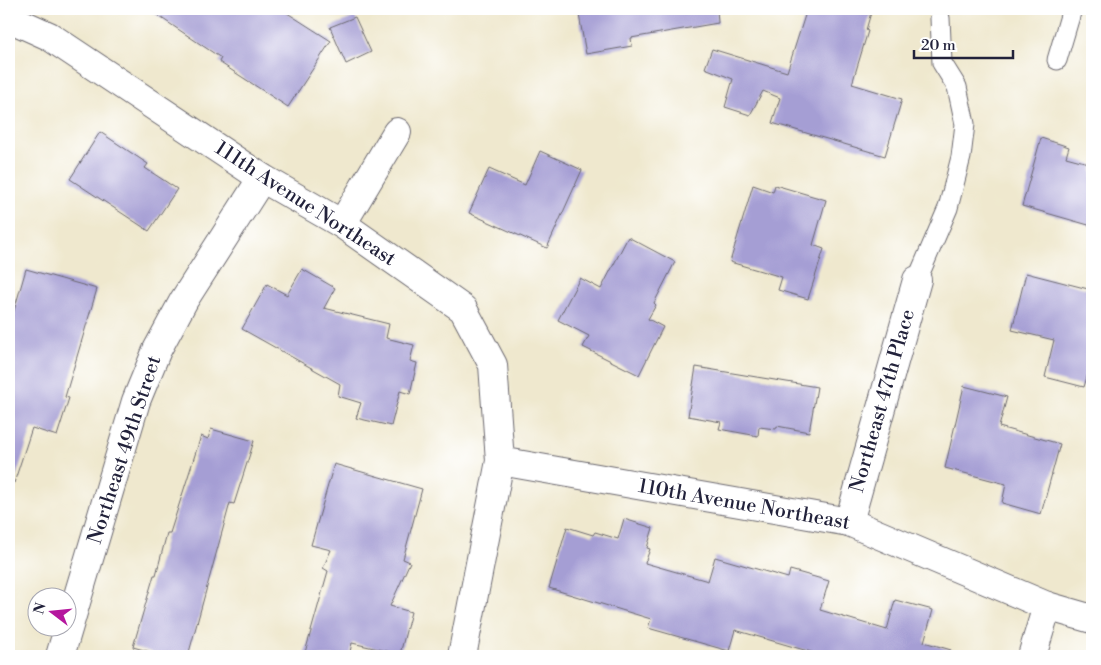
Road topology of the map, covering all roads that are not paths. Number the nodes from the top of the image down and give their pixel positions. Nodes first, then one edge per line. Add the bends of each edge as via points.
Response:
1 (1072, 9) edge
2 (9, 18) edge
3 (940, 18) dead end
4 (1057, 60) dead end
5 (397, 132) dead end
6 (262, 178) junction
7 (342, 224) junction
8 (917, 280) joint
9 (500, 461) junction
10 (849, 522) junction
11 (1047, 606) junction
12 (1092, 619) edge
13 (60, 656) edge
14 (462, 656) edge
15 (1032, 656) edge

1 - 4 lane
2 - 6 street, 111th Avenue Northeast via 49,36
3 - 8 lane via 942,63 957,87 965,124 948,208
5 - 7 street
6 - 7 street, 111th Avenue Northeast
6 - 13 street, Northeast 49th Street via 156,350 136,401
7 - 9 street, 111th Avenue Northeast via 463,310 494,365
8 - 10 street, Northeast 47th Place
9 - 10 street, 110th Avenue Northeast
9 - 14 street, 111th Avenue Northeast
10 - 11 street, 110th Avenue Northeast
11 - 12 street, 110th Avenue Northeast
11 - 15 street

